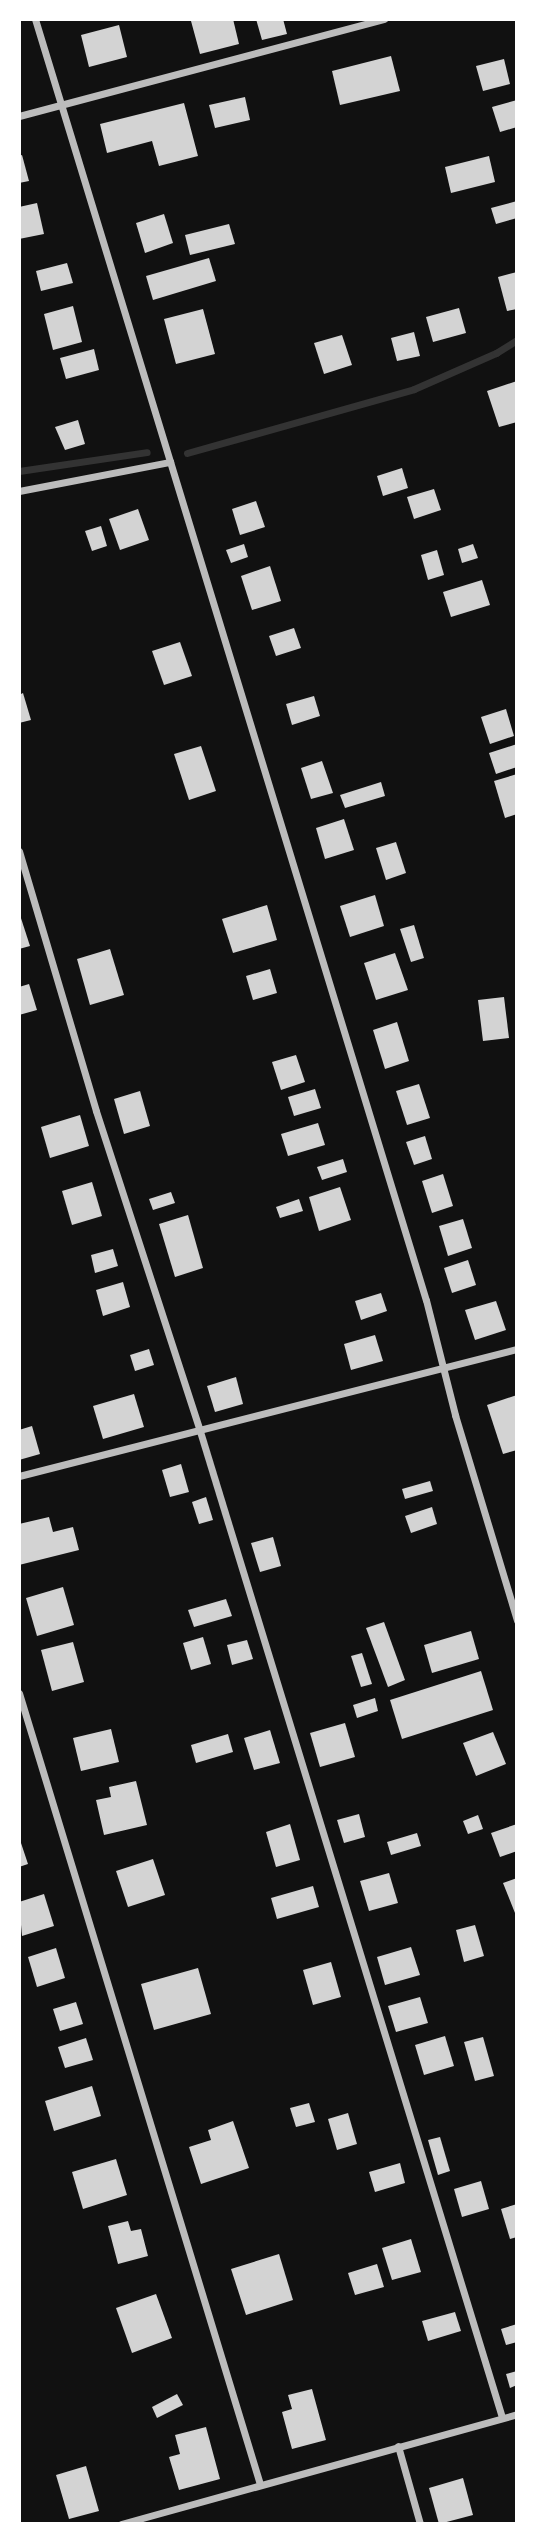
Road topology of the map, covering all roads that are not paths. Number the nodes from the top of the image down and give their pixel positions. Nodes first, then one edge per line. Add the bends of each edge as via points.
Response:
1 (35, 19) edge
2 (384, 19) edge
3 (61, 105) junction
4 (19, 116) edge
5 (170, 462) junction
6 (19, 491) edge
7 (19, 851) edge
8 (517, 1349) edge
9 (443, 1367) junction
10 (199, 1428) junction
11 (19, 1476) edge
12 (517, 1621) edge
13 (19, 1693) edge
14 (517, 2414) edge
15 (502, 2417) junction
16 (398, 2446) junction
17 (260, 2484) junction
18 (121, 2524) edge
19 (420, 2524) edge

1 - 3 street
2 - 3 street
3 - 4 street
3 - 5 street
5 - 6 street
5 - 9 street
7 - 10 street via 96,1111
8 - 9 street
9 - 10 street
9 - 12 street
10 - 11 street
10 - 15 street
13 - 17 street
14 - 15 street
15 - 16 street
16 - 17 street
16 - 19 street
17 - 18 street

